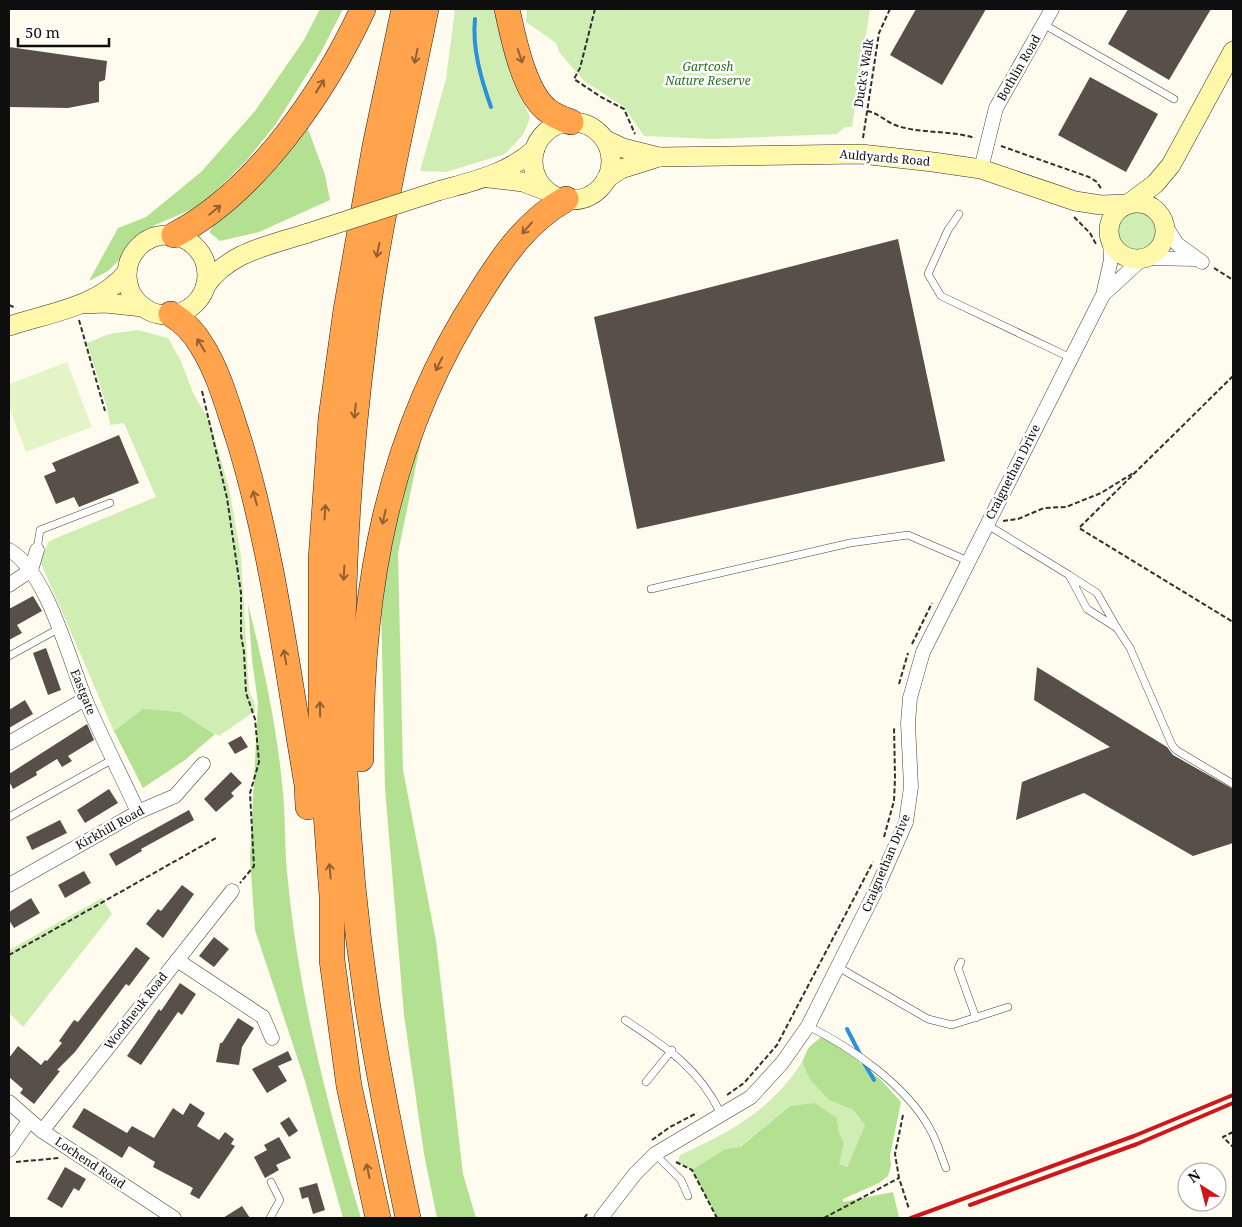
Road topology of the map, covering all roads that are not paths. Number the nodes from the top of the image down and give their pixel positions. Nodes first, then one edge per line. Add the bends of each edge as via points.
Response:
1 (362, 9) edge
2 (404, 9) edge
3 (426, 9) edge
4 (507, 9) edge
5 (1050, 9) edge
6 (1043, 24) junction
7 (1233, 50) edge
8 (1174, 99) dead end
9 (571, 122) junction
10 (604, 139) junction
11 (535, 149) junction
12 (659, 156) junction
13 (1171, 165) junction
14 (981, 170) junction
15 (485, 178) junction
16 (606, 179) junction
17 (557, 195) junction
18 (1127, 204) junction
19 (1072, 208) junction
20 (958, 214) dead end
21 (1164, 224) junction
22 (185, 241) junction
23 (1106, 244) junction
24 (254, 250) junction
25 (1144, 258) junction
26 (127, 272) junction
27 (205, 286) junction
28 (1103, 296) junction
29 (77, 305) junction
30 (143, 307) junction
31 (171, 314) junction
32 (9, 326) edge
33 (1071, 358) junction
34 (110, 503) dead end
35 (986, 524) junction
36 (9, 550) edge
37 (37, 550) joint
38 (968, 561) junction
39 (31, 570) junction
40 (1069, 575) junction
41 (9, 586) edge
42 (650, 589) dead end
43 (1117, 628) junction
44 (58, 629) junction
45 (9, 656) edge
46 (85, 699) junction
47 (9, 743) edge
48 (106, 763) dead end
49 (204, 764) dead end
50 (1233, 784) edge
51 (138, 812) junction
52 (9, 817) edge
53 (9, 884) edge
54 (232, 891) road end
55 (177, 960) junction
56 (961, 962) dead end
57 (838, 967) junction
58 (1008, 1007) dead end
59 (976, 1018) junction
60 (625, 1020) dead end
61 (808, 1026) junction
62 (272, 1038) dead end
63 (672, 1050) junction
64 (646, 1082) dead end
65 (349, 1086) junction
66 (9, 1102) edge
67 (718, 1109) junction
68 (29, 1121) junction
69 (42, 1131) junction
70 (392, 1143) junction
71 (9, 1150) edge
72 (658, 1157) junction
73 (946, 1168) dead end
74 (271, 1182) dead end
75 (688, 1196) dead end
76 (597, 1213) edge
77 (174, 1218) edge
78 (270, 1218) edge
79 (378, 1218) edge
80 (408, 1218) edge

22 -> 1 highway via 273,150 318,90
65 -> 2 highway via 332,960 332,896 321,745 321,560 331,418 346,310 373,156
3 -> 70 highway via 374,270 364,338 352,438 343,585 344,753 351,858 367,1002
4 -> 9 highway via 534,95 546,110
5 - 6 street, Bothlin Road
6 - 8 lane, Bothlin Road
6 - 14 street, Bothlin Road via 996,108
7 - 13 street
9 - 10 street via 590,126
9 - 11 street via 549,130
10 - 12 street, Auldyards Road via 623,148
10 - 16 street via 611,158
11 - 15 street via 520,161
11 - 17 street via 537,177
12 - 14 street, Auldyards Road via 861,154
12 - 16 street, Auldyards Road via 621,169
13 - 18 street via 1155,184
13 - 21 street via 1163,196
14 - 19 street, Auldyards Road
15 - 17 street via 523,182
15 - 24 street, bridge
16 - 17 street via 589,196 578,199
17 -> 70 highway via 518,239 469,310 437,368 404,445 384,512 374,562 364,643 361,774 366,886
18 - 19 street, Auldyards Road
18 - 21 street via 1146,204 1160,214
18 - 23 street via 1110,221
19 - 23 street, Auldyards Road via 1092,217
20 - 33 lane via 928,274 941,296
21 - 25 street via 1163,242
21 - 25 street via 1177,244 1199,260
22 - 24 street via 216,254
22 - 26 street via 155,237 139,246
22 - 27 street via 205,264
23 - 25 street via 1127,258
23 - 28 street, Craignethan Drive via 1111,260
24 - 27 street via 223,265
25 - 28 street, Craignethan Drive
26 - 29 street via 115,284
26 - 30 street via 129,288
27 - 31 street via 192,305
28 - 33 street, Craignethan Drive
29 - 30 street via 105,303
29 - 32 street
30 - 31 street
65 -> 31 highway via 336,1036 314,885 307,785 257,507 216,374 194,334
33 - 35 street, Craignethan Drive
34 - 37 lane via 40,530
35 - 38 street, Craignethan Drive
35 - 40 lane
36 - 39 street, Eastgate via 20,556
37 - 39 street
38 - 42 lane via 908,535 850,543
38 - 57 street, Craignethan Drive via 923,652 910,698 911,787 906,822
39 - 41 street
39 - 44 street, Eastgate
40 - 43 lane via 1097,593
40 - 43 lane via 1086,608
43 - 50 lane via 1130,648 1176,750
44 - 45 lane
44 - 46 street, Eastgate
46 - 47 street
46 - 51 street, Eastgate
48 - 52 lane
49 - 51 street, Kirkhill Road via 175,796
51 - 53 street, Kirkhill Road
54 - 55 street, Woodneuk Road
55 - 62 street via 262,1017
55 - 69 street, Woodneuk Road
56 - 59 lane via 958,968
57 - 59 lane via 928,1019 952,1025
57 - 61 street, Craignethan Drive
58 - 59 lane
60 - 63 lane
61 - 67 street, Craignethan Drive via 782,1063 751,1097
61 - 73 lane via 876,1068 905,1096 930,1129
63 - 64 lane
63 - 67 lane via 704,1085
79 -> 65 highway
66 - 68 street, Lochend Road
67 - 72 street, Craignethan Drive
68 - 69 street, Lochend Road
68 - 71 street
69 - 77 street, Lochend Road
70 - 80 highway
72 - 75 lane via 681,1180
72 - 76 street, Craignethan Drive via 635,1174
74 - 78 lane via 280,1200

